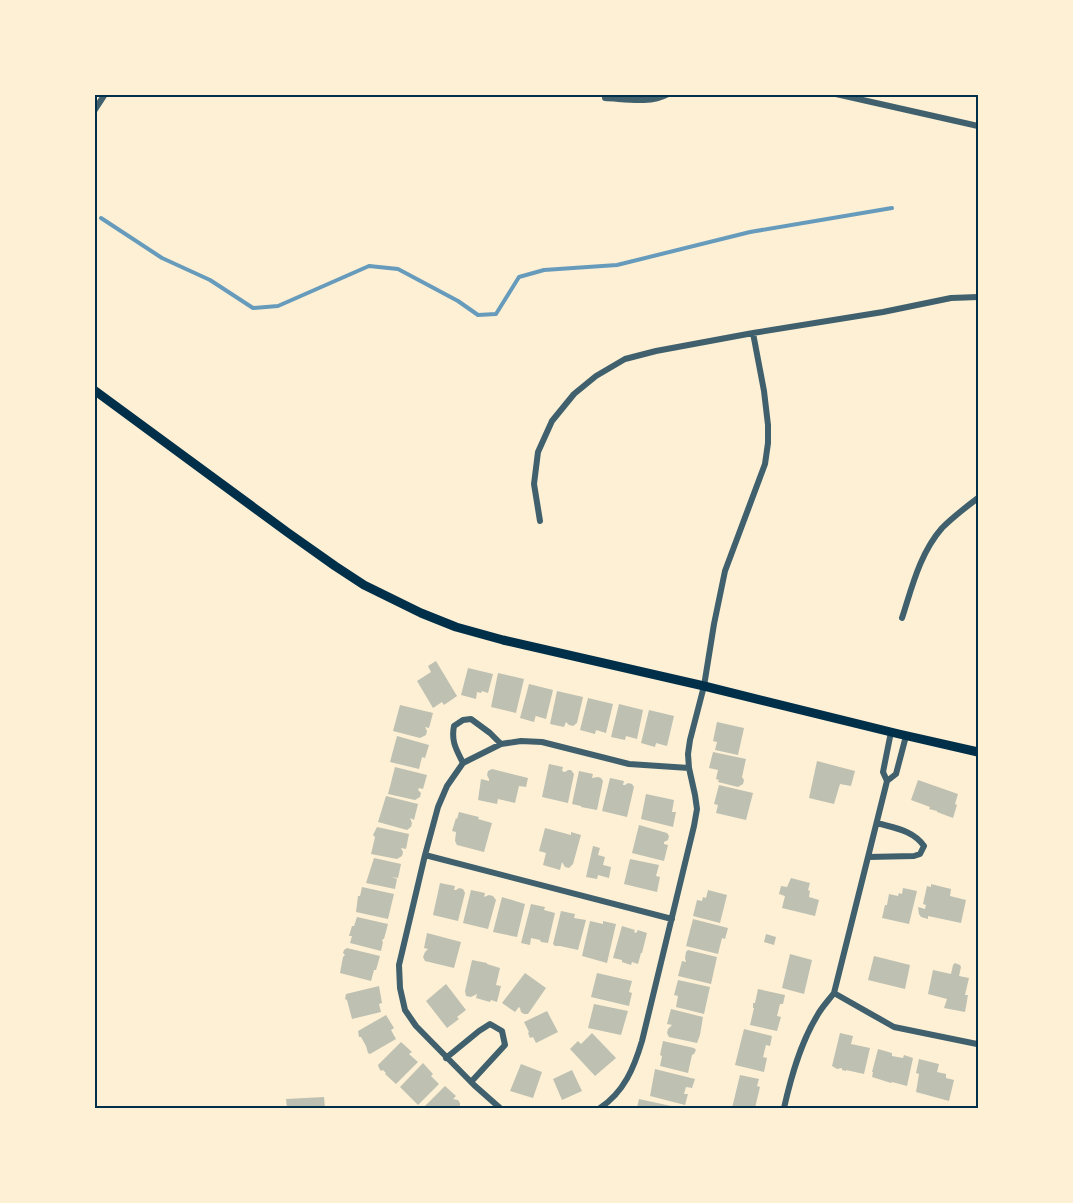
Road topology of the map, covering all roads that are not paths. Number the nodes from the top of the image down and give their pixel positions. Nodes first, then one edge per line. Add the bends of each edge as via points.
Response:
1 (105, 94) edge
2 (668, 94) edge
3 (836, 94) edge
4 (605, 98) dead end
5 (94, 111) edge
6 (978, 126) edge
7 (978, 297) edge
8 (753, 333) junction
9 (94, 390) edge
10 (978, 498) edge
11 (540, 520) dead end
12 (902, 618) dead end
13 (704, 686) junction
14 (891, 732) junction
15 (906, 736) junction
16 (501, 744) junction
17 (978, 752) edge
18 (463, 762) junction
19 (689, 768) junction
20 (887, 781) junction
21 (877, 823) junction
22 (424, 855) junction
23 (868, 857) junction
24 (672, 919) junction
25 (834, 993) junction
26 (976, 1044) dead end
27 (446, 1058) junction
28 (471, 1082) junction
29 (500, 1108) edge
30 (600, 1108) edge
31 (784, 1108) edge

1 - 5 street
2 - 4 street via 644,100
3 - 6 street
7 - 8 street via 951,298
8 - 11 street via 625,359 574,394 552,421 538,452 534,484
8 - 13 street via 768,443 765,464 726,571
9 - 13 main road via 297,539 364,585 397,602 456,627 502,640
10 - 12 street via 942,529 928,549
13 - 14 main road
13 - 19 street via 689,747
14 - 15 main road
14 - 20 street via 883,772
15 - 17 main road
15 - 20 street via 896,774
16 - 18 street
16 - 18 street via 471,720 463,720 454,726 452,736
16 - 19 street via 542,742 628,764
18 - 22 street via 438,807
19 - 24 street via 697,809
20 - 21 street
21 - 23 street
21 - 23 street via 905,831 924,846 914,856
22 - 24 street
22 - 27 street via 399,965 400,988 405,1010
23 - 25 street
24 - 30 street via 636,1062 626,1083
25 - 26 street via 894,1028
25 - 31 street via 806,1038
27 - 28 street
27 - 28 street via 490,1024 502,1030 505,1045
28 - 29 street

